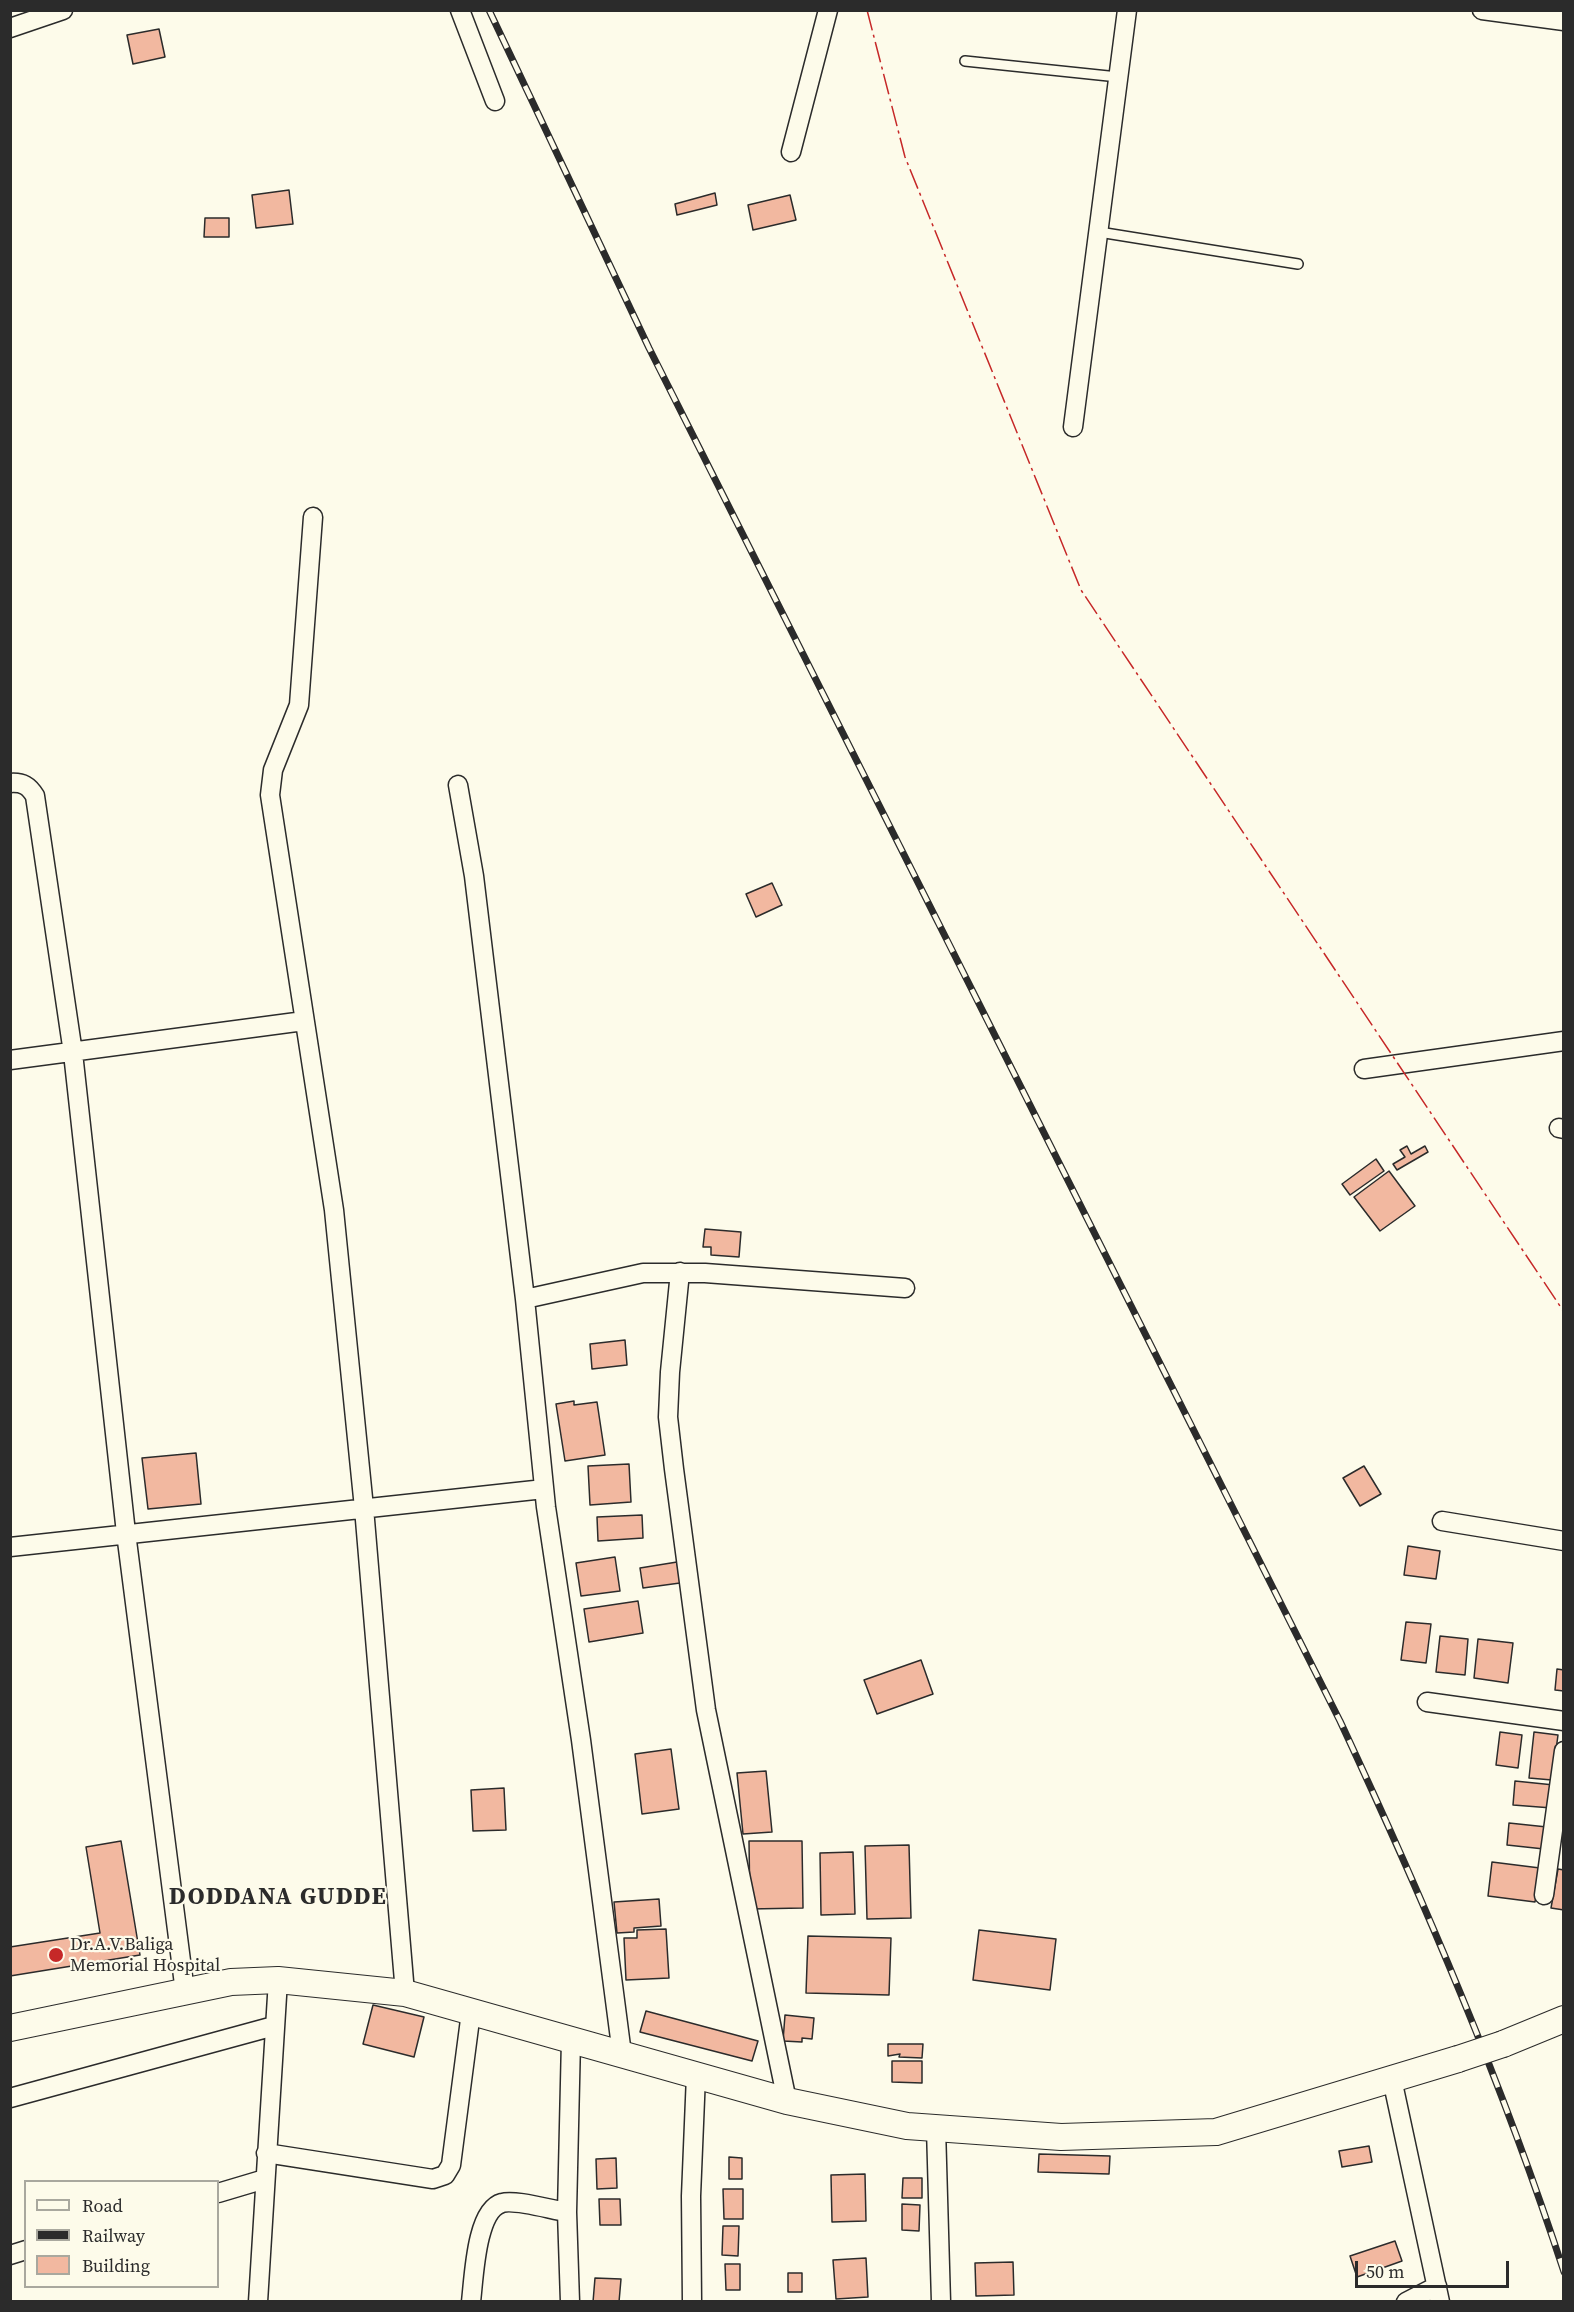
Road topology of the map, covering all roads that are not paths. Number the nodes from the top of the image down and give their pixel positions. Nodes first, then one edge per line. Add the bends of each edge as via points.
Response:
1 (63, 10) edge
2 (460, 10) edge
3 (828, 10) edge
4 (1127, 10) edge
5 (1482, 10) edge
6 (1563, 21) edge
7 (10, 28) edge
8 (965, 61) dead end
9 (1118, 77) junction
10 (495, 101) dead end
11 (791, 152) dead end
12 (1099, 232) junction
13 (1298, 264) dead end
14 (1073, 427) dead end
15 (313, 517) dead end
16 (10, 783) edge
17 (458, 785) dead end
18 (304, 1021) junction
19 (1563, 1041) edge
20 (73, 1053) junction
21 (10, 1060) edge
22 (1364, 1069) dead end
23 (680, 1272) junction
24 (905, 1288) dead end
25 (525, 1299) junction
26 (544, 1490) junction
27 (364, 1508) junction
28 (1442, 1521) dead end
29 (126, 1533) junction
30 (1563, 1541) edge
31 (10, 1547) edge
32 (1426, 1702) dead end
33 (1563, 1722) edge
34 (1563, 1751) edge
35 (1544, 1895) dead end
36 (278, 1980) junction
37 (185, 1992) junction
38 (405, 1993) junction
39 (471, 2012) junction
40 (1563, 2019) edge
41 (274, 2026) junction
42 (10, 2028) edge
43 (571, 2040) junction
44 (622, 2054) junction
45 (696, 2075) junction
46 (1392, 2079) junction
47 (10, 2098) edge
48 (787, 2101) junction
49 (936, 2128) junction
50 (267, 2153) junction
51 (265, 2179) junction
52 (219, 2193) edge
53 (567, 2212) junction
54 (1438, 2294) edge
55 (258, 2301) edge
56 (471, 2301) edge
57 (570, 2301) edge
58 (692, 2301) edge
59 (941, 2301) edge
60 (1406, 2301) edge

1 - 7 street
2 - 10 street
3 - 11 street
4 - 9 street
5 - 6 street
8 - 9 lane
9 - 12 street
12 - 13 lane
12 - 14 street
15 - 18 street via 299,705 273,770 270,795
16 - 20 street via 30,787 35,796
17 - 25 street via 474,876
18 - 20 street
18 - 27 street via 334,1210
19 - 22 street
20 - 21 street
20 - 29 street
23 - 24 street
23 - 25 street via 643,1272
23 - 48 street via 668,1417 674,1469 706,1710
25 - 26 street
26 - 27 street
26 - 44 street
27 - 29 street
27 - 38 street
28 - 30 street
29 - 31 street
29 - 37 street
32 - 33 street
34 - 35 street
36 - 37 street via 231,1982
36 - 38 street
36 - 41 street
37 - 42 street
38 - 39 street
39 - 43 street
39 - 50 street via 451,2165 445,2175 433,2179
40 - 46 street, bridge via 1503,2044
41 - 47 street
41 - 50 street
43 - 44 street
43 - 53 street
44 - 45 street
45 - 48 street
45 - 58 street
46 - 49 street via 1216,2132 1060,2137
46 - 54 street
48 - 49 street via 907,2126
49 - 59 street
50 - 51 street
51 - 52 street
51 - 55 street
53 - 56 street via 504,2202 491,2208 483,2220
53 - 57 street
54 - 60 street

